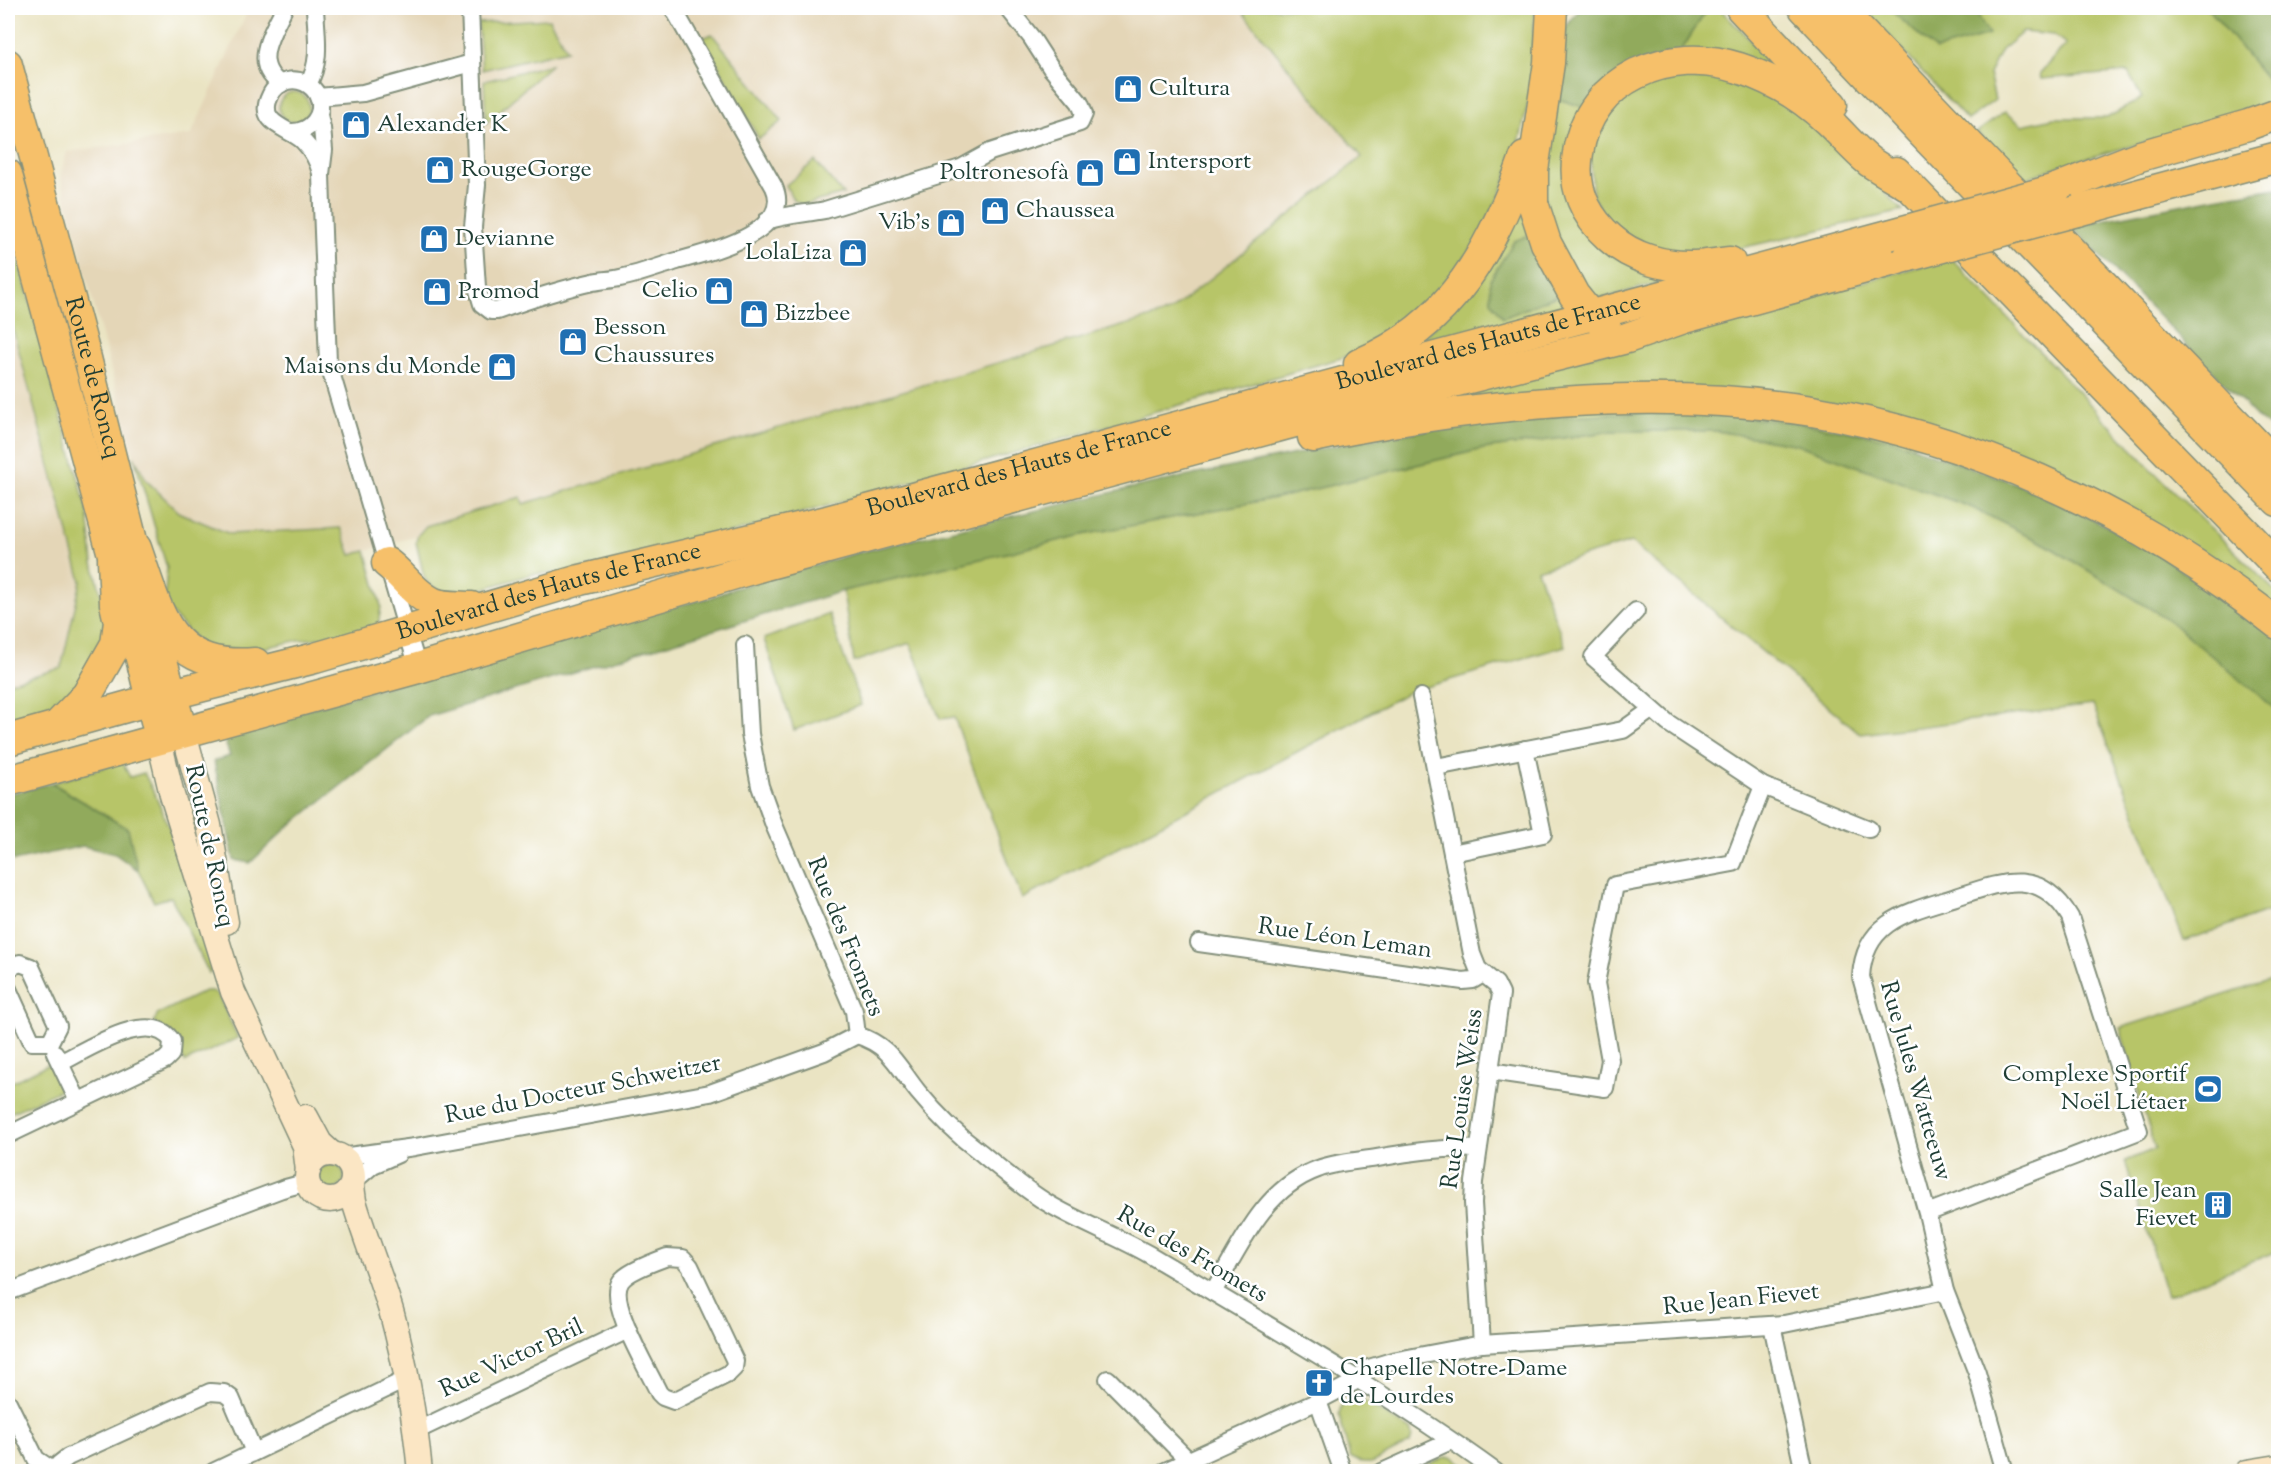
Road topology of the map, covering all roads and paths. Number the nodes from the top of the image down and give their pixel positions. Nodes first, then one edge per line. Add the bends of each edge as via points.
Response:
1 (285, 8) edge
2 (315, 8) edge
3 (470, 8) edge
4 (673, 8) edge
5 (1008, 8) edge
6 (1552, 8) edge
7 (1741, 8) edge
8 (1804, 8) edge
9 (1838, 8) edge
10 (1848, 8) edge
11 (8, 63) edge
12 (472, 63) junction
13 (1909, 83) junction
14 (281, 84) junction
15 (313, 91) junction
16 (1544, 99) junction
17 (2278, 114) edge
18 (319, 115) junction
19 (2278, 130) edge
20 (291, 132) junction
21 (2278, 156) edge
22 (8, 173) edge
23 (321, 174) junction
24 (2278, 177) edge
25 (1909, 186) junction
26 (2056, 189) junction
27 (42, 190) junction
28 (11, 200) edge
29 (2077, 211) junction
30 (767, 221) junction
31 (1888, 234) junction
32 (2096, 276) junction
33 (1590, 315) junction
34 (1684, 318) junction
35 (1282, 399) junction
36 (2278, 444) edge
37 (2278, 466) edge
38 (1065, 484) junction
39 (2278, 501) edge
40 (124, 554) junction
41 (387, 563) junction
42 (2278, 566) edge
43 (483, 608) junction
44 (1636, 611) dead end
45 (2278, 624) edge
46 (407, 631) junction
47 (745, 645) dead end
48 (315, 658) junction
49 (418, 668) junction
50 (1421, 697) dead end
51 (1651, 710) junction
52 (166, 717) junction
53 (58, 725) junction
54 (8, 740) edge
55 (1525, 749) junction
56 (1436, 767) junction
57 (8, 781) edge
58 (1763, 786) junction
59 (1869, 829) dead end
60 (1452, 853) junction
61 (1199, 943) dead end
62 (8, 968) edge
63 (1483, 974) junction
64 (8, 989) edge
65 (243, 999) junction
66 (857, 1035) junction
67 (50, 1042) junction
68 (60, 1063) junction
69 (1490, 1071) junction
70 (78, 1101) junction
71 (8, 1135) edge
72 (415, 1147) junction
73 (1478, 1149) junction
74 (336, 1156) junction
75 (308, 1176) junction
76 (352, 1184) junction
77 (325, 1200) junction
78 (1927, 1213) junction
79 (373, 1258) junction
80 (1945, 1291) junction
81 (8, 1292) edge
82 (1213, 1292) junction
83 (1772, 1325) junction
84 (628, 1330) junction
85 (1482, 1344) junction
86 (407, 1379) junction
87 (1108, 1379) dead end
88 (1358, 1380) junction
89 (1318, 1401) junction
90 (8, 1402) edge
91 (416, 1431) junction
92 (1451, 1441) junction
93 (254, 1452) junction
94 (1188, 1460) junction
95 (2278, 1467) edge
96 (54, 1471) edge
97 (213, 1472) edge
98 (420, 1472) edge
99 (1163, 1472) edge
100 (1343, 1472) edge
101 (1382, 1472) edge
102 (1496, 1472) edge
103 (1804, 1472) edge
104 (2005, 1472) edge
105 (2247, 1472) edge

1 - 14 street via 264,57 270,75
2 - 15 street via 317,63
3 - 12 street
4 - 30 street via 776,192 776,204
5 - 30 street via 1080,103 1084,114 1080,123 990,152 961,168 825,210
6 - 16 highway
7 - 25 highway
8 - 39 highway
9 - 13 highway
10 - 13 highway
11 - 27 main road, Route de Roncq
12 - 15 street via 363,93
12 - 30 street via 477,185 475,266 479,299 485,308 497,311 726,247 749,236
13 - 32 highway
14 - 15 street via 296,80
14 - 20 street via 270,96 268,111 276,125
15 - 18 street
16 - 33 highway via 1533,170 1535,212 1546,243 1574,295
16 - 35 highway via 1503,215 1474,268 1443,308 1425,326 1390,349
17 - 26 highway via 2140,156
18 - 20 street via 309,127
18 - 23 street via 324,143
19 - 26 highway
20 - 23 street via 307,145
21 - 29 highway
22 - 28 main road, Route de Roncq
23 - 41 street via 328,362
24 - 29 highway via 2211,192
25 - 31 highway via 1870,161 1800,98 1729,65 1690,61 1642,71 1612,88 1585,124 1576,170 1583,202 1606,234 1640,257 1694,266 1745,260 1835,236
25 - 42 highway
26 - 31 highway, bridge
27 - 28 street
27 - 40 main road, Route de Roncq
28 - 40 main road, Route de Roncq
29 - 34 highway, Boulevard des Hauts de France, bridge
31 - 33 highway, Boulevard des Hauts de France
32 - 36 highway
32 - 37 highway
33 - 34 highway via 1610,325 1627,327
33 - 35 highway, Boulevard des Hauts de France
34 - 38 highway, Boulevard des Hauts de France via 1628,338
35 - 43 highway, Boulevard des Hauts de France
38 - 45 highway via 1171,470 1345,430 1521,405 1646,400 1788,408 1914,435 2045,482 2164,543
38 - 49 highway, Boulevard des Hauts de France via 743,572
40 - 48 highway via 162,620 194,654 229,664
40 - 52 main road, Route de Roncq
40 - 53 highway via 115,604 119,622 116,644 81,703
41 - 43 highway via 435,604
41 - 46 street
43 - 46 highway, Boulevard des Hauts de France
44 - 51 street via 1593,657
46 - 48 highway, Boulevard des Hauts de France
46 - 49 street
47 - 66 street, Rue des Fromets via 750,734 760,786 854,1011
48 - 52 highway, Boulevard des Hauts de France
49 - 52 highway, Boulevard des Hauts de France
50 - 56 street, Rue Louise Weiss
51 - 55 street via 1623,730
51 - 58 street
52 - 53 highway, Boulevard des Hauts de France
52 - 57 highway, Boulevard des Hauts de France
52 - 65 main road, Route de Roncq via 209,825
53 - 54 highway, Boulevard des Hauts de France
55 - 56 street
55 - 60 street via 1543,834
56 - 60 street, Rue Louise Weiss
58 - 59 street
58 - 69 street via 1733,863 1615,885 1596,983 1610,1060 1605,1089
60 - 63 street, Rue Louise Weiss via 1472,954
61 - 63 street, Rue Léon Leman via 1463,981
62 - 67 street via 20,963 31,967 58,1026
63 - 69 street, Rue Louise Weiss via 1501,994
64 - 67 street via 32,1042
65 - 74 main road via 312,1131 322,1146
65 - 75 main road via 305,1146
66 - 72 street, Rue du Docteur Schweitzer via 824,1052 710,1093
66 - 82 street, Rue des Fromets via 882,1046 942,1118 1034,1195
67 - 68 street
68 - 70 street
68 - 70 street via 124,1031 153,1029 172,1041 171,1054 165,1060
69 - 73 street, Rue Louise Weiss
70 - 71 street
72 - 74 street, Rue du Docteur Schweitzer
72 - 76 street, Rue du Docteur Schweitzer via 380,1161
73 - 82 street via 1432,1149 1330,1165 1310,1172 1290,1184 1263,1210
73 - 85 street, Rue Louise Weiss via 1473,1203
74 - 75 main road via 318,1157
74 - 76 main road via 352,1169
75 - 77 main road via 312,1192
75 - 81 street
76 - 77 main road via 342,1197
76 - 79 main road
77 - 79 main road via 351,1221
78 - 78 street, Rue Jules Watteeuw via 1861,985 1863,957 1872,939 1906,913 2005,882 2040,887 2060,903 2073,925 2139,1131
78 - 80 street, Rue Jules Watteeuw
79 - 86 main road via 392,1314
80 - 83 street, Rue Jean Fievet
80 - 104 street via 1977,1373
82 - 88 street, Rue des Fromets
83 - 85 street, Rue Jean Fievet
83 - 103 street
84 - 84 street via 617,1301 622,1279 666,1257 683,1258 734,1357 734,1368 680,1399 669,1400 660,1393
84 - 91 street, Rue Victor Bril
85 - 88 street, Rue Jean Fievet via 1377,1365
86 - 91 main road
86 - 93 street
87 - 94 street
88 - 89 street, Rue Jean Fievet
88 - 92 street, Rue des Fromets
89 - 94 street, Rue Jean Fievet
89 - 100 street
90 - 96 street via 36,1459
91 - 98 main road
92 - 101 street
92 - 102 street, Rue des Fromets
93 - 96 street via 231,1398 210,1392 68,1457
93 - 97 street
94 - 99 street, Rue Jean Fievet
95 - 105 main road

